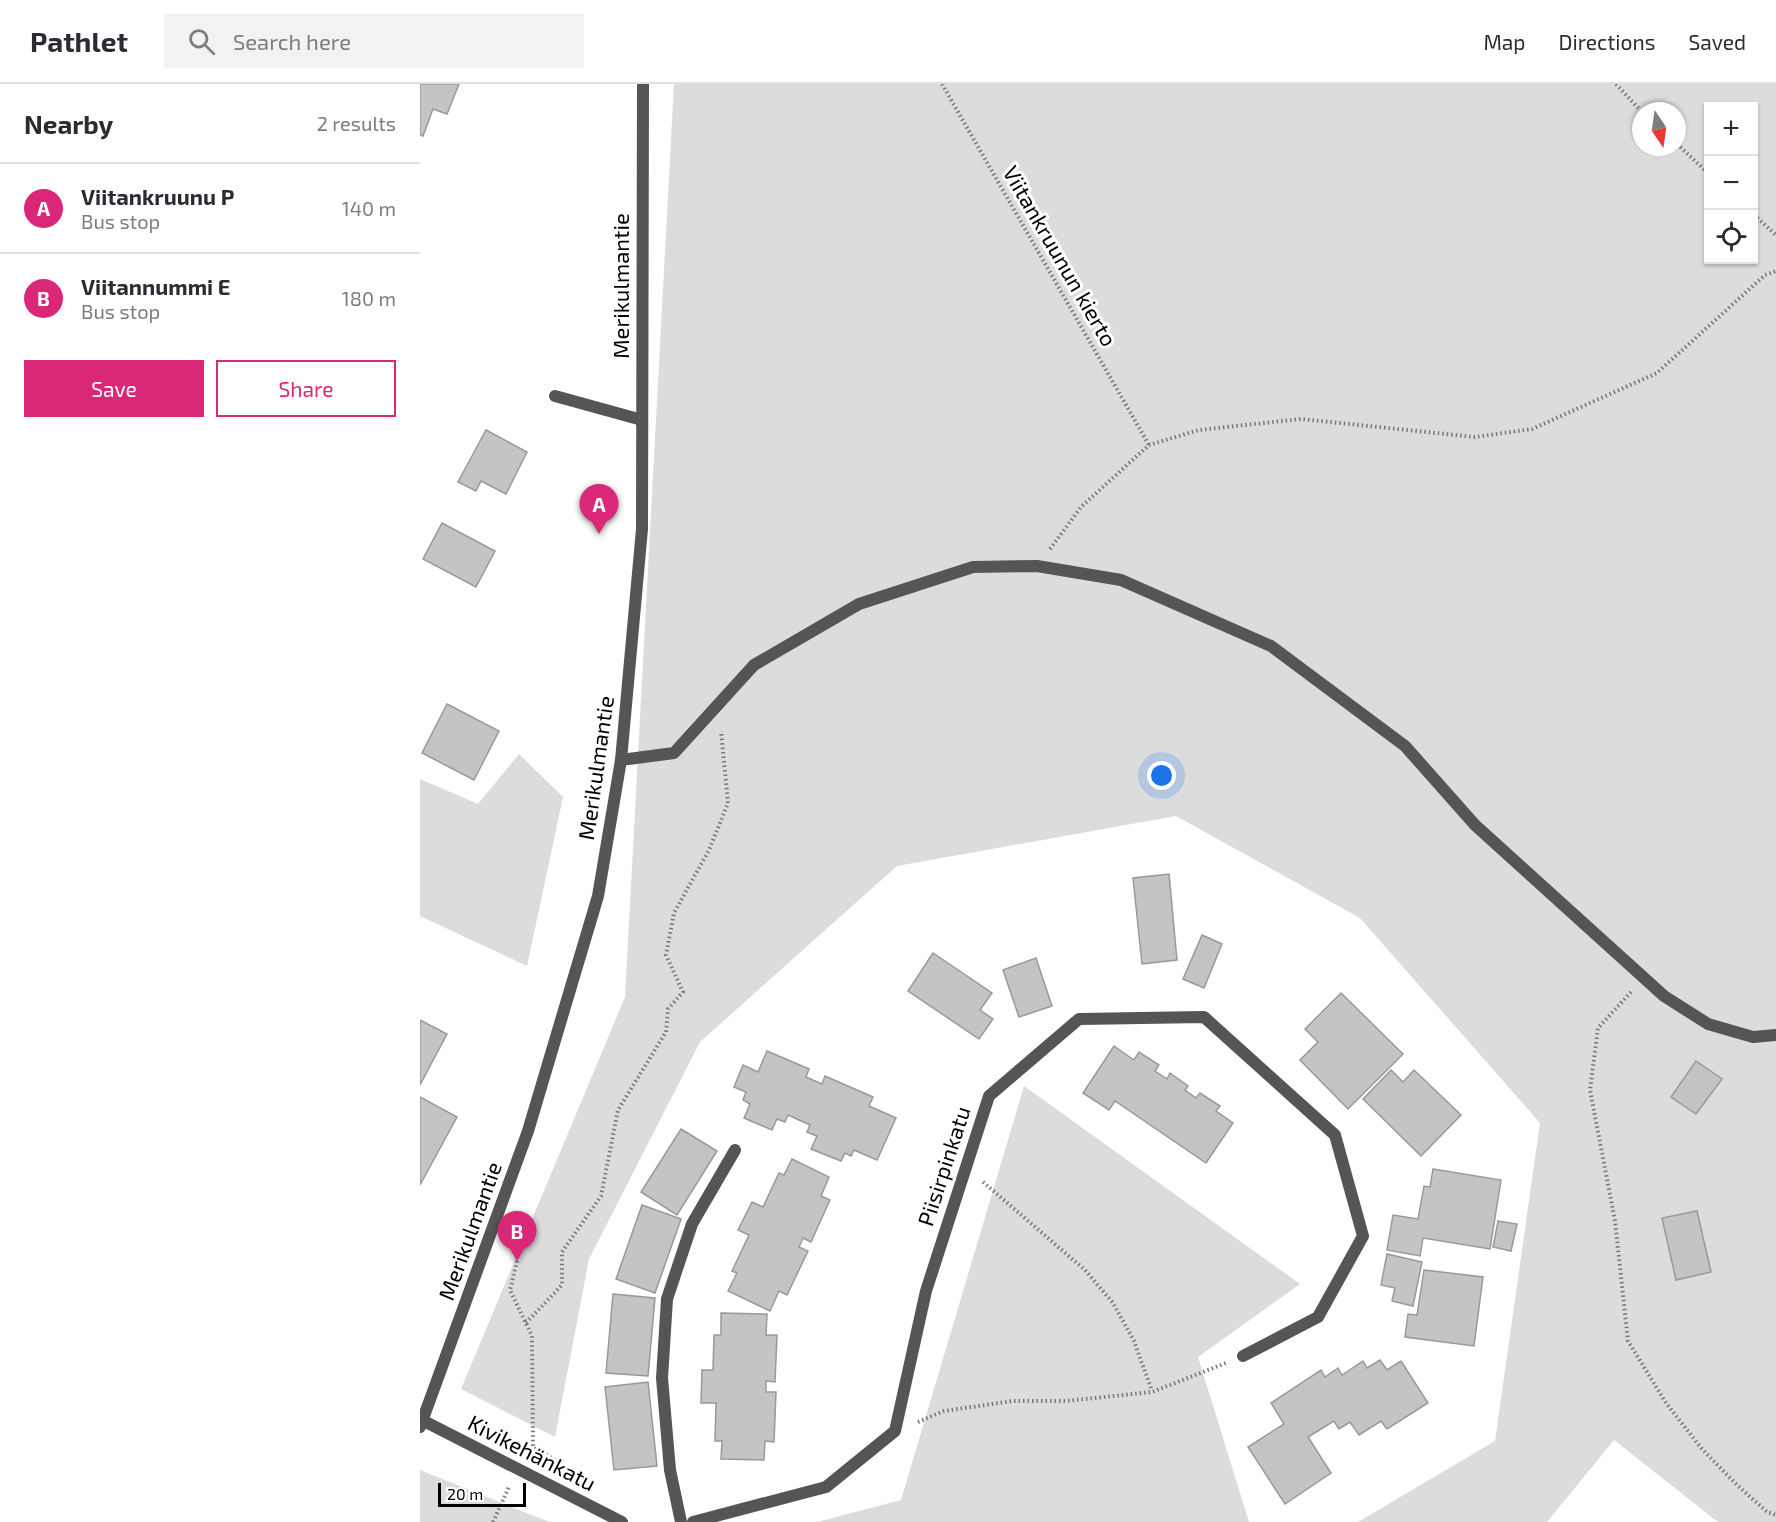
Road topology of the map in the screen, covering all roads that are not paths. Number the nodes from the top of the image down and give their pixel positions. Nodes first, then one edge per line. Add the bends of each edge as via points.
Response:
1 (643, 84) edge
2 (555, 396) dead end
3 (642, 420) junction
4 (621, 760) junction
5 (1776, 1035) edge
6 (735, 1150) dead end
7 (1243, 1356) road end
8 (421, 1422) edge
9 (622, 1522) edge
10 (681, 1522) edge
11 (693, 1522) edge

1 - 3 street, Merikulmantie
2 - 3 street
3 - 4 street, Merikulmantie via 642,529
4 - 5 street via 674,753 754,665 859,604 973,567 1037,566 1122,580 1271,646 1405,746 1475,825 1664,996 1708,1024 1752,1037
4 - 8 street, Merikulmantie via 598,896 528,1131
6 - 10 street via 692,1224 667,1299 662,1378 670,1470
7 - 11 street, Piisirpinkatu via 1318,1317 1362,1236 1335,1135 1204,1017 1079,1019 989,1096 926,1291 895,1431 826,1487
8 - 9 street, Kivikehänkatu

